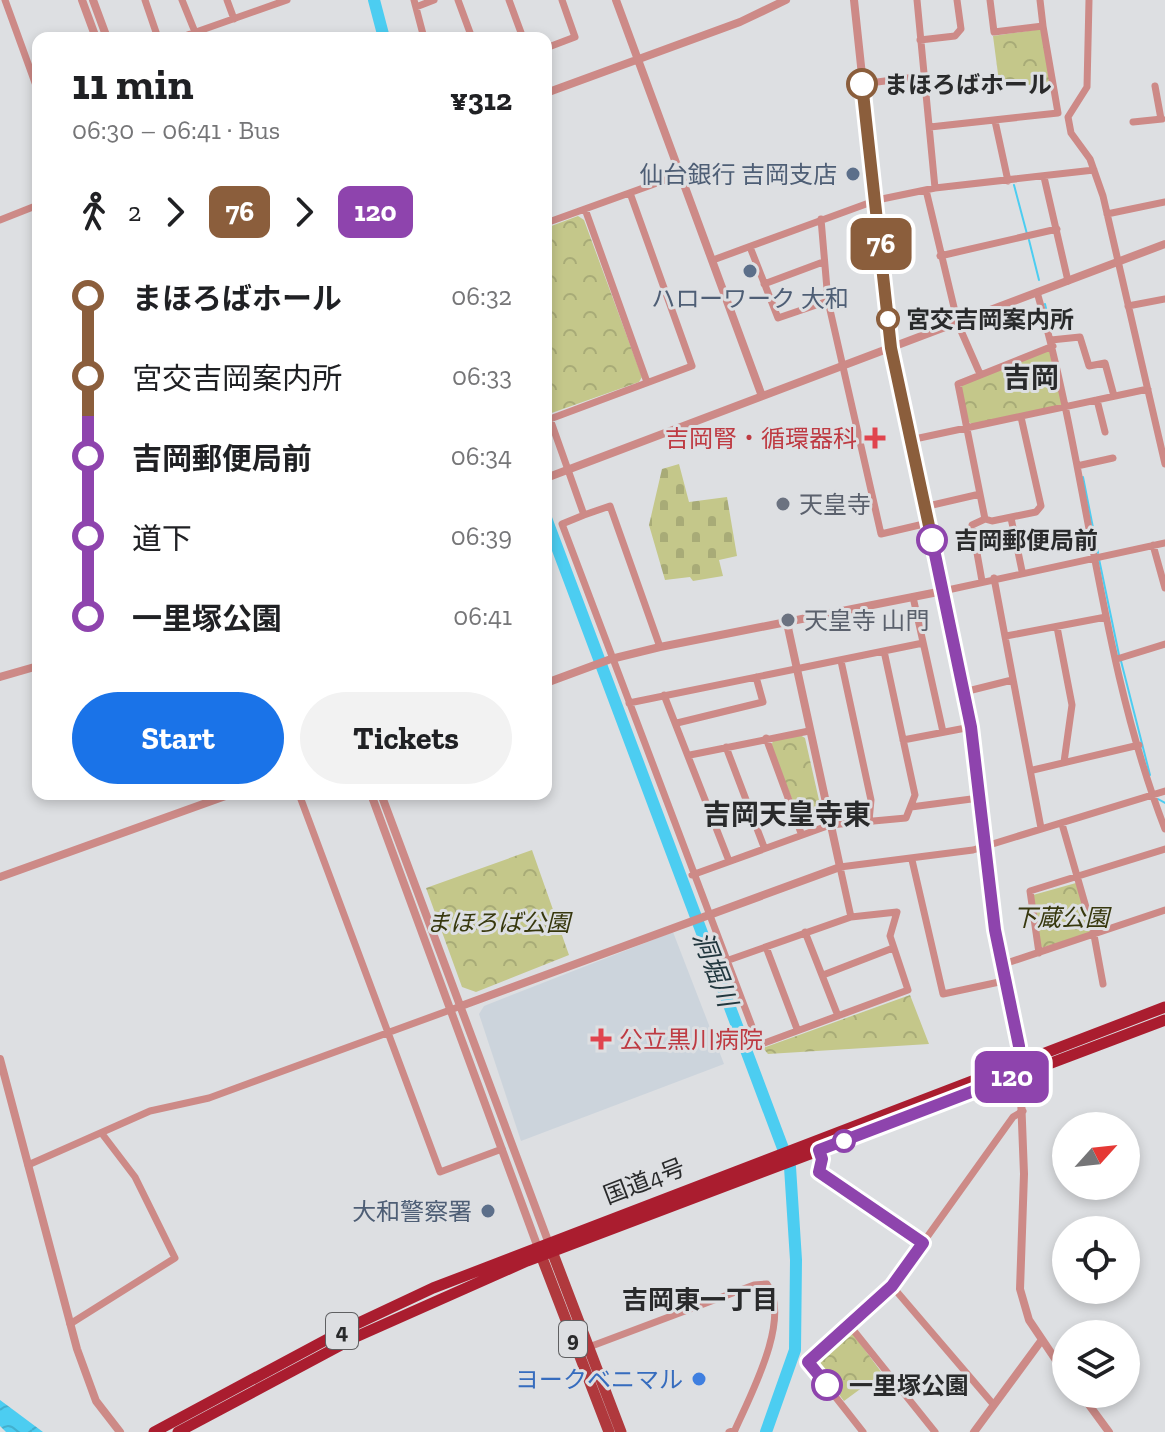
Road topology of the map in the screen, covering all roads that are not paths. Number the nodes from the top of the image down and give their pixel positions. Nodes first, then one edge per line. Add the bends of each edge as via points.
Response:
1 (5, 0) edge
2 (82, 0) edge
3 (93, 0) edge
4 (145, 0) edge
5 (182, 0) edge
6 (227, 0) edge
7 (287, 0) edge
8 (434, 0) edge
9 (458, 0) edge
10 (509, 0) edge
11 (562, 0) edge
12 (616, 0) edge
13 (786, 0) edge
14 (854, 0) edge
15 (917, 0) edge
16 (957, 0) edge
17 (990, 0) edge
18 (1040, 0) edge
19 (1089, 0) edge
20 (268, 3) edge
21 (415, 4) edge
22 (234, 19) junction
23 (1043, 26) junction
24 (94, 32) edge
25 (105, 32) edge
26 (156, 32) edge
27 (195, 32) joint
28 (422, 32) edge
29 (470, 32) edge
30 (521, 32) edge
31 (920, 40) junction
32 (552, 46) edge
33 (639, 60) junction
34 (32, 74) edge
35 (923, 76) junction
36 (862, 84) junction
37 (1155, 86) dead end
38 (552, 91) edge
39 (1058, 113) junction
40 (1068, 117) junction
41 (1163, 118) edge
42 (995, 121) junction
43 (1133, 122) dead end
44 (930, 127) junction
45 (1094, 170) junction
46 (682, 174) junction
47 (1044, 177) junction
48 (1008, 181) junction
49 (935, 188) junction
50 (926, 190) junction
51 (630, 193) junction
52 (877, 200) junction
53 (1165, 202) edge
54 (32, 207) edge
55 (585, 209) junction
56 (1107, 214) junction
57 (821, 219) junction
58 (0, 220) edge
59 (552, 221) edge
60 (1057, 229) junction
61 (1165, 244) edge
62 (750, 247) junction
63 (940, 256) junction
64 (713, 260) junction
65 (823, 262) junction
66 (1117, 262) junction
67 (1068, 281) junction
68 (764, 284) junction
69 (1037, 292) junction
70 (1165, 299) edge
71 (828, 301) junction
72 (1128, 306) junction
73 (958, 324) junction
74 (1054, 342) junction
75 (891, 348) junction
76 (844, 367) junction
77 (980, 374) junction
78 (647, 382) junction
79 (1148, 389) junction
80 (762, 396) junction
81 (1114, 396) junction
82 (1097, 400) junction
83 (1068, 407) junction
84 (1021, 417) junction
85 (552, 418) edge
86 (552, 425) edge
87 (966, 428) junction
88 (1105, 432) dead end
89 (910, 440) junction
90 (1113, 458) dead end
91 (1165, 464) edge
92 (1080, 465) junction
93 (568, 471) junction
94 (552, 476) edge
95 (980, 494) junction
96 (924, 507) junction
97 (584, 515) junction
98 (1011, 518) junction
99 (985, 519) junction
100 (928, 523) junction
101 (1165, 543) edge
102 (1153, 545) junction
103 (1096, 557) junction
104 (1022, 571) junction
105 (994, 578) junction
106 (982, 581) junction
107 (1165, 588) edge
108 (943, 591) junction
109 (913, 597) junction
110 (1106, 617) junction
111 (787, 623) junction
112 (1057, 627) junction
113 (1006, 636) junction
114 (923, 643) junction
115 (1165, 644) edge
116 (660, 647) junction
117 (884, 651) junction
118 (1120, 658) junction
119 (607, 660) junction
120 (841, 661) junction
121 (32, 668) edge
122 (797, 669) junction
123 (0, 677) edge
124 (756, 677) junction
125 (1012, 680) junction
126 (552, 681) edge
127 (964, 692) junction
128 (664, 695) junction
129 (629, 703) junction
130 (677, 723) junction
131 (971, 727) junction
132 (809, 731) junction
133 (943, 732) junction
134 (766, 738) junction
135 (903, 740) junction
136 (1139, 745) junction
137 (726, 747) junction
138 (690, 755) junction
139 (1064, 762) junction
140 (1033, 770) junction
141 (1157, 793) edge
142 (979, 798) junction
143 (214, 800) edge
144 (301, 800) edge
145 (373, 800) edge
146 (383, 800) edge
147 (911, 807) junction
148 (869, 821) junction
149 (1062, 824) junction
150 (830, 825) junction
151 (1041, 828) junction
152 (1165, 829) edge
153 (801, 833) junction
154 (985, 846) junction
155 (764, 847) junction
156 (1165, 849) edge
157 (912, 860) junction
158 (729, 861) junction
159 (840, 867) junction
160 (692, 875) junction
161 (1078, 876) junction
162 (0, 877) edge
163 (1165, 910) edge
164 (708, 914) junction
165 (851, 917) junction
166 (805, 932) junction
167 (1094, 935) junction
168 (766, 947) junction
169 (893, 948) junction
170 (1039, 953) junction
171 (726, 961) junction
172 (1001, 965) junction
173 (823, 975) junction
174 (1004, 981) junction
175 (1103, 984) dead end
176 (461, 1006) junction
177 (1165, 1007) edge
178 (451, 1009) junction
179 (838, 1016) junction
180 (1165, 1020) edge
181 (797, 1029) junction
182 (388, 1033) junction
183 (0, 1059) edge
184 (1020, 1060) junction
185 (1021, 1073) junction
186 (1023, 1111) junction
187 (103, 1135) junction
188 (502, 1149) junction
189 (819, 1150) junction
190 (791, 1154) junction
191 (28, 1165) junction
192 (923, 1243) junction
193 (544, 1248) junction
194 (892, 1286) junction
195 (70, 1324) junction
196 (850, 1326) junction
197 (1041, 1341) junction
198 (589, 1347) junction
199 (1052, 1356) edge
200 (993, 1404) junction
201 (1091, 1408) edge
202 (120, 1432) edge
203 (154, 1432) edge
204 (178, 1432) edge
205 (609, 1432) edge
206 (621, 1432) edge
207 (729, 1432) edge
208 (863, 1432) edge
209 (935, 1432) edge
210 (974, 1432) edge
211 (1109, 1432) edge

1 - 34 street
2 - 24 street
3 - 25 street
4 - 26 street
5 - 27 street
6 - 22 street
7 - 20 street
8 - 21 street
9 - 29 street
10 - 30 street
11 - 32 street via 575,37
12 - 33 street
13 - 33 street
14 - 36 street
15 - 31 street
16 - 31 street via 961,29 955,36
17 - 23 street via 994,32
18 - 23 street
19 - 40 street via 1087,87
20 - 22 street
21 - 28 street
22 - 27 street
23 - 39 street
31 - 35 street
33 - 38 street
33 - 46 street
35 - 36 street
35 - 44 street
36 - 52 street
37 - 41 street
39 - 40 street
39 - 42 street
40 - 45 street via 1071,133
41 - 43 street
42 - 44 street
42 - 48 street
44 - 49 street
45 - 47 street
45 - 56 street
46 - 51 street
46 - 64 street
47 - 48 street
47 - 60 street
48 - 49 street
49 - 50 street
50 - 52 street
50 - 63 street
51 - 55 street
51 - 78 street via 692,366
52 - 57 street
52 - 75 street
53 - 56 street
54 - 58 street
55 - 59 street
55 - 78 street
56 - 66 street
57 - 62 street
57 - 65 street
60 - 63 street
60 - 67 street
61 - 66 street
62 - 64 street
62 - 68 street
63 - 73 street
64 - 80 street
65 - 68 street
65 - 71 street
66 - 67 street
66 - 72 street
67 - 69 street
68 - 71 street via 778,318
69 - 73 street
69 - 74 street
70 - 72 street
71 - 76 street
72 - 79 street
73 - 75 street
73 - 77 street
74 - 77 street
74 - 81 street via 1080,337 1089,366 1105,363
74 - 83 street
75 - 76 street
75 - 89 street
76 - 80 street
76 - 100 street via 881,534
77 - 87 street via 958,384
78 - 85 street
79 - 81 street
79 - 91 street
80 - 93 street
81 - 82 street
82 - 83 street
82 - 88 street
83 - 84 street
83 - 92 street
84 - 87 street
84 - 98 street via 1041,506
86 - 93 street
87 - 89 street
87 - 95 street
89 - 96 street
90 - 92 street
92 - 103 street
93 - 94 street
93 - 97 street
95 - 96 street
95 - 99 street
96 - 100 street
97 - 116 street via 610,506
97 - 119 street via 562,524
98 - 99 street
98 - 104 street
99 - 106 street via 972,525
100 - 108 street
101 - 102 street
102 - 103 street
102 - 107 street
103 - 104 street
103 - 110 street
104 - 105 street
105 - 106 street
105 - 113 street
106 - 108 street
108 - 109 street
108 - 127 street
109 - 111 street
109 - 114 street
110 - 112 street
110 - 118 street
111 - 116 street
111 - 122 street
112 - 113 street
112 - 139 street via 1072,705
113 - 125 street
114 - 117 street
114 - 133 street
115 - 118 street
116 - 119 street
117 - 120 street
117 - 135 street
118 - 136 street
119 - 126 street
119 - 129 street
120 - 122 street
120 - 148 street via 871,800
121 - 123 street
122 - 124 street
122 - 132 street
124 - 128 street
124 - 130 street via 763,702
125 - 127 street
125 - 140 street
127 - 131 street
128 - 129 street
128 - 130 street
129 - 160 street
130 - 138 street
131 - 133 street
131 - 142 street
132 - 134 street
132 - 150 street
133 - 135 street
134 - 137 street
134 - 153 street
135 - 147 street via 915,795
136 - 139 street
136 - 141 street
137 - 138 street
137 - 155 street
138 - 158 street
139 - 140 street
140 - 151 street
141 - 149 street
141 - 152 street
142 - 147 street
142 - 154 street
143 - 162 street
144 - 182 street
145 - 178 street
146 - 176 street
147 - 148 street via 906,818
148 - 150 street
149 - 151 street
149 - 161 street
150 - 153 street
150 - 159 street
151 - 154 street
153 - 155 street
154 - 157 street
154 - 172 street
155 - 158 street
156 - 161 street
157 - 159 street
157 - 174 street via 943,994
158 - 160 street
159 - 164 street
159 - 165 street
160 - 164 street
161 - 167 street
161 - 170 street via 1030,891
163 - 167 street
164 - 171 street
164 - 176 street
165 - 166 street
165 - 169 street via 897,912 890,936
166 - 168 street
166 - 173 street
167 - 170 street
167 - 175 street
168 - 171 street
168 - 181 street
169 - 173 street
169 - 179 street via 908,990
170 - 172 street
171 - 181 street via 759,1045
172 - 174 street
173 - 179 street
174 - 184 street
176 - 178 street
176 - 193 street
177 - 184 highway, 国道4号 / 4
178 - 182 street
178 - 188 street
179 - 181 street
180 - 185 highway, 国道4号 / 4
182 - 187 street via 209,1098 150,1111
182 - 188 street via 440,1172
183 - 191 street
184 - 185 street
184 - 190 highway, 国道4号 / 4
185 - 186 street
185 - 189 highway, 国道4号 / 4
186 - 192 street via 1013,1117
186 - 197 street via 1020,1289
187 - 191 street
187 - 195 street via 135,1177 175,1258
188 - 193 street
189 - 190 highway, 国道4号 / 4
189 - 192 street via 819,1172
190 - 193 highway, 国道4号 / 4
191 - 195 street
192 - 194 street
193 - 198 main road, 9
193 - 203 highway, 国道4号 / 4 via 350,1327
193 - 204 highway, 国道4号 / 4 via 358,1336
193 - 205 main road, 9
194 - 196 street
194 - 200 street
195 - 202 street via 96,1401
196 - 208 street via 808,1362
196 - 209 street
197 - 199 street
197 - 200 street
198 - 206 main road, 9
198 - 207 street via 767,1284 772,1296 772,1350 735,1430
200 - 210 street
201 - 211 street

